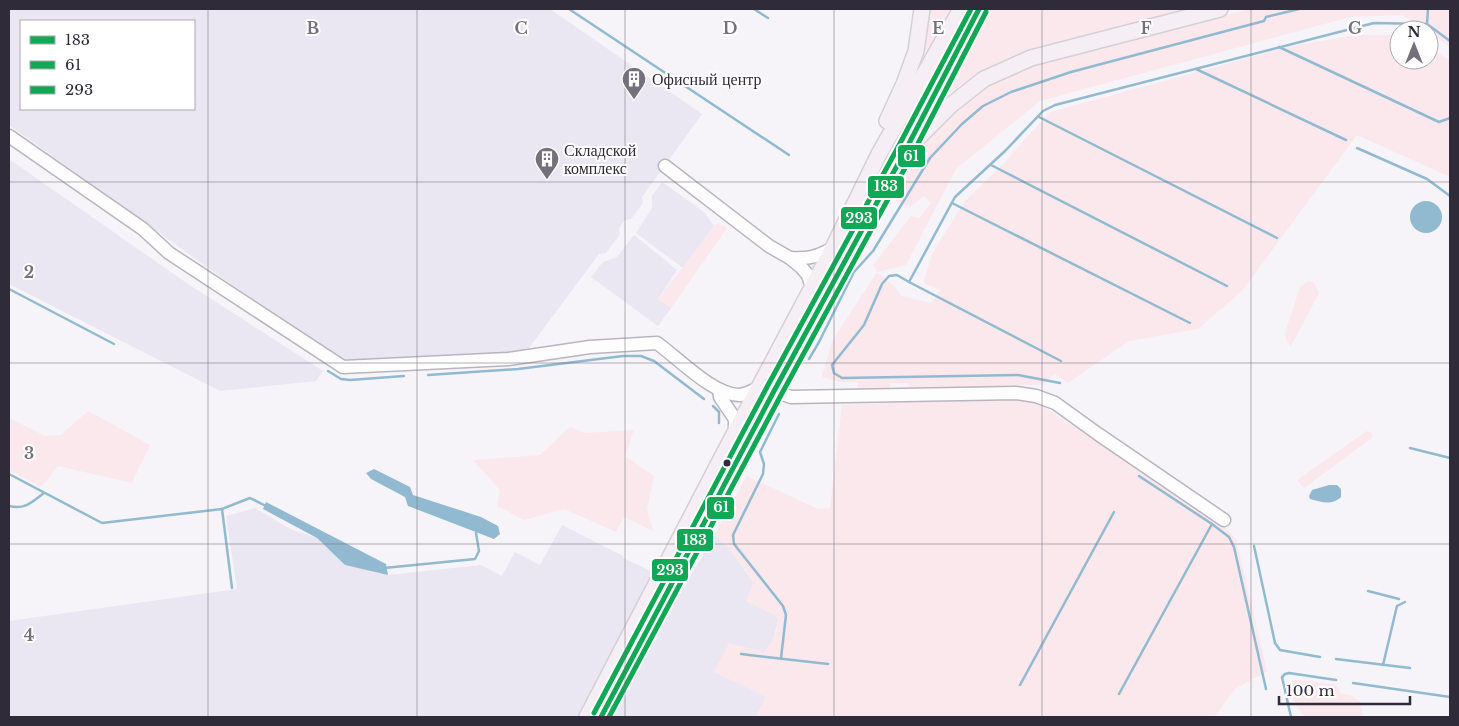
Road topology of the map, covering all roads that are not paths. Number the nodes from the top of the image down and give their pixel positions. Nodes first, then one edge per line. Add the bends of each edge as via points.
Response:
1 (922, 9) edge
2 (961, 9) edge
3 (979, 9) edge
4 (1220, 9) edge
5 (9, 136) edge
6 (904, 153) junction
7 (879, 154) junction
8 (665, 166) dead end
9 (833, 248) junction
10 (790, 258) junction
11 (812, 288) junction
12 (758, 388) junction
13 (719, 390) junction
14 (774, 390) junction
15 (735, 432) junction
16 (1224, 520) dead end
17 (587, 717) edge
18 (601, 717) edge

1 - 7 main road via 916,51 883,131
2 - 7 main road
3 - 6 main road
4 - 6 main road via 1031,58 984,79 951,105
5 - 13 street via 137,224 169,253 343,367 508,359 590,347 658,343
6 - 14 main road
7 - 9 main road
8 - 10 street via 769,246
9 - 10 street via 820,256
9 - 11 main road
10 - 11 street via 808,275
11 - 12 main road
12 - 13 street via 740,395
12 - 15 main road
13 - 15 street via 734,419
14 - 16 street via 791,397 1016,393 1036,396 1055,403
14 - 18 main road
15 - 17 main road

